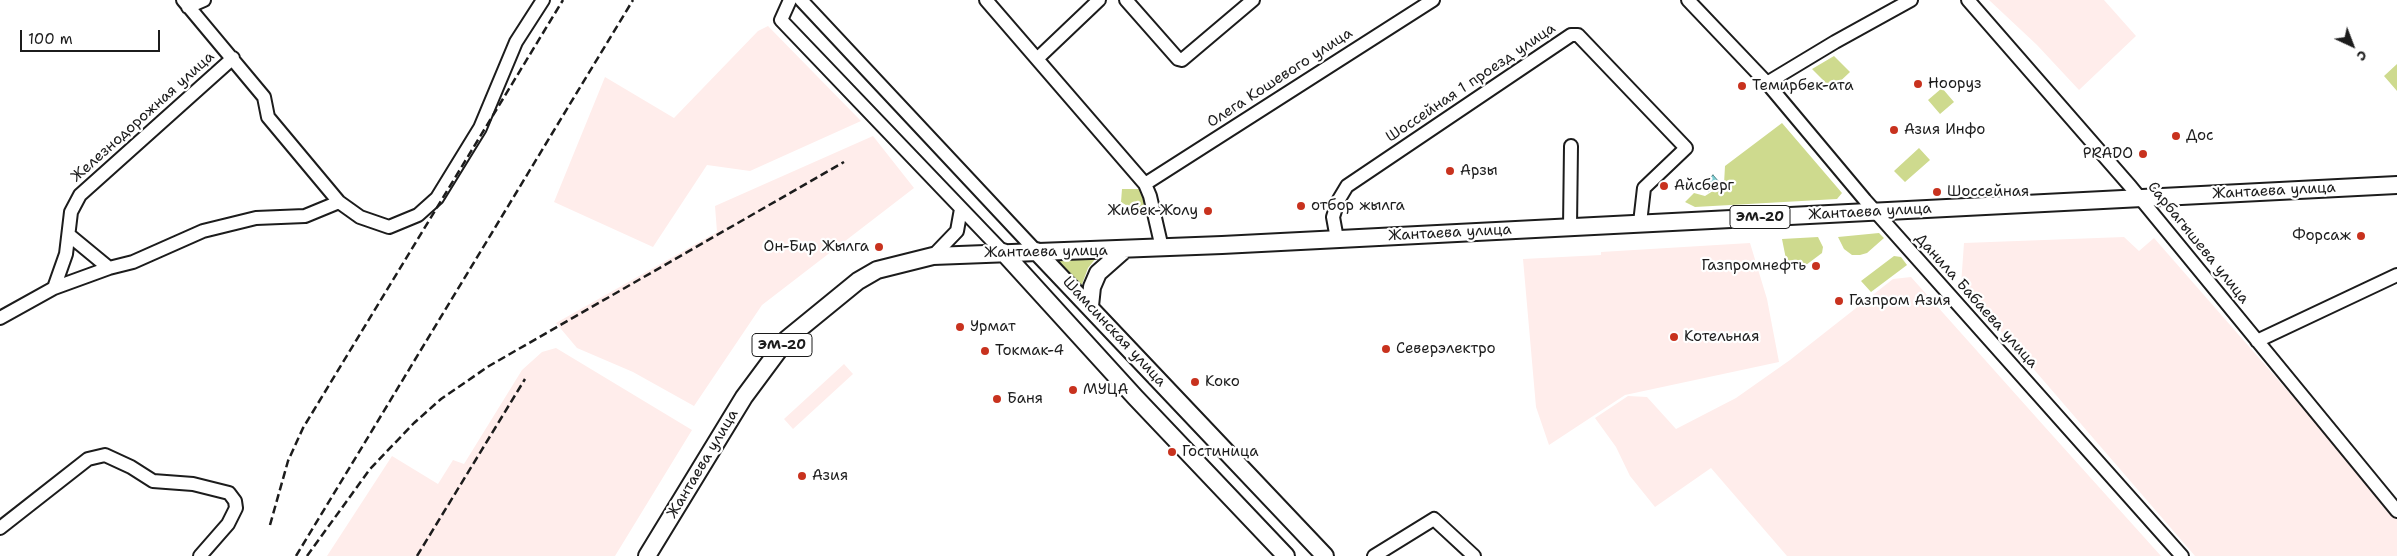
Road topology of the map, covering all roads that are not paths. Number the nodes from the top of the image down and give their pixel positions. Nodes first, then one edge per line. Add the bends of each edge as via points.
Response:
1 (204, 0) edge
2 (790, 0) edge
3 (801, 0) edge
4 (986, 0) edge
5 (1099, 0) edge
6 (1126, 0) edge
7 (1253, 0) edge
8 (1433, 0) edge
9 (1688, 0) edge
10 (1911, 0) edge
11 (1968, 0) edge
12 (539, 2) edge
13 (185, 3) edge
14 (232, 58) junction
15 (1038, 58) junction
16 (1766, 83) junction
17 (1571, 146) dead end
18 (1145, 184) junction
19 (2397, 185) edge
20 (2140, 198) junction
21 (339, 202) junction
22 (961, 209) junction
23 (1877, 211) junction
24 (1640, 224) junction
25 (1570, 227) junction
26 (69, 235) junction
27 (1337, 239) junction
28 (1162, 248) junction
29 (1124, 250) junction
30 (1036, 251) junction
31 (1003, 252) junction
32 (933, 256) junction
33 (109, 268) junction
34 (2397, 274) edge
35 (54, 288) junction
36 (1090, 306) junction
37 (0, 318) edge
38 (2257, 341) junction
39 (2397, 511) edge
40 (0, 528) edge
41 (200, 556) edge
42 (647, 556) edge
43 (1286, 556) edge
44 (1325, 556) edge
45 (1374, 556) edge
46 (1474, 556) edge
47 (2182, 556) edge

1 - 13 street
2 - 22 street, Шамсинская улица via 781,20
3 - 30 street, Шамсинская улица
4 - 15 street
5 - 15 street
6 - 7 street via 1182,60
8 - 18 street, Олега Кошевого улица
9 - 16 street, Данила Бабаева улица
10 - 16 street
11 - 20 street, Сарбагышева улица
12 - 21 street, Железнодорожная улица via 516,42 480,128 437,198 418,216 389,227 360,217
13 - 14 street, Железнодорожная улица
14 - 21 street, Железнодорожная улица via 264,97 268,116
14 - 26 street, Железнодорожная улица via 80,195 71,212
15 - 18 street
16 - 23 street, Данила Бабаева улица
17 - 25 street
18 - 28 street
19 - 20 main road, Жантаева улица / ЭМ-20
20 - 23 main road, Жантаева улица / ЭМ-20
20 - 38 street, Сарбагышева улица
21 - 33 street via 305,216 256,218 202,232 133,262
22 - 31 street, Шамсинская улица
22 - 32 street via 957,231
23 - 24 main road, Жантаева улица / ЭМ-20
23 - 47 street, Данила Бабаева улица
24 - 25 main road, Жантаева улица / ЭМ-20
24 - 27 street, Шоссейная 1 проезд улица via 1644,188 1686,148 1578,35 1571,36 1348,186 1333,217
25 - 27 main road, Жантаева улица / ЭМ-20
26 - 33 street
26 - 35 street, Железнодорожная улица
27 - 28 main road, Жантаева улица / ЭМ-20
28 - 29 main road, Жантаева улица / ЭМ-20
29 - 30 main road, Жантаева улица / ЭМ-20
29 - 36 main road via 1098,274 1092,287
30 - 31 main road, Жантаева улица / ЭМ-20
30 - 36 main road, Шамсинская улица
31 - 32 main road, Жантаева улица / ЭМ-20
31 - 43 main road, Шамсинская улица
32 - 42 main road, Жантаева улица / ЭМ-20 via 877,270 858,281 787,338 744,397
33 - 35 street
34 - 38 street
35 - 37 street
36 - 44 main road, Шамсинская улица
38 - 39 street, Сарбагышева улица
40 - 41 street via 88,459 105,455 131,466 153,481 193,484 229,493 236,508 228,524
45 - 46 street via 1434,518

